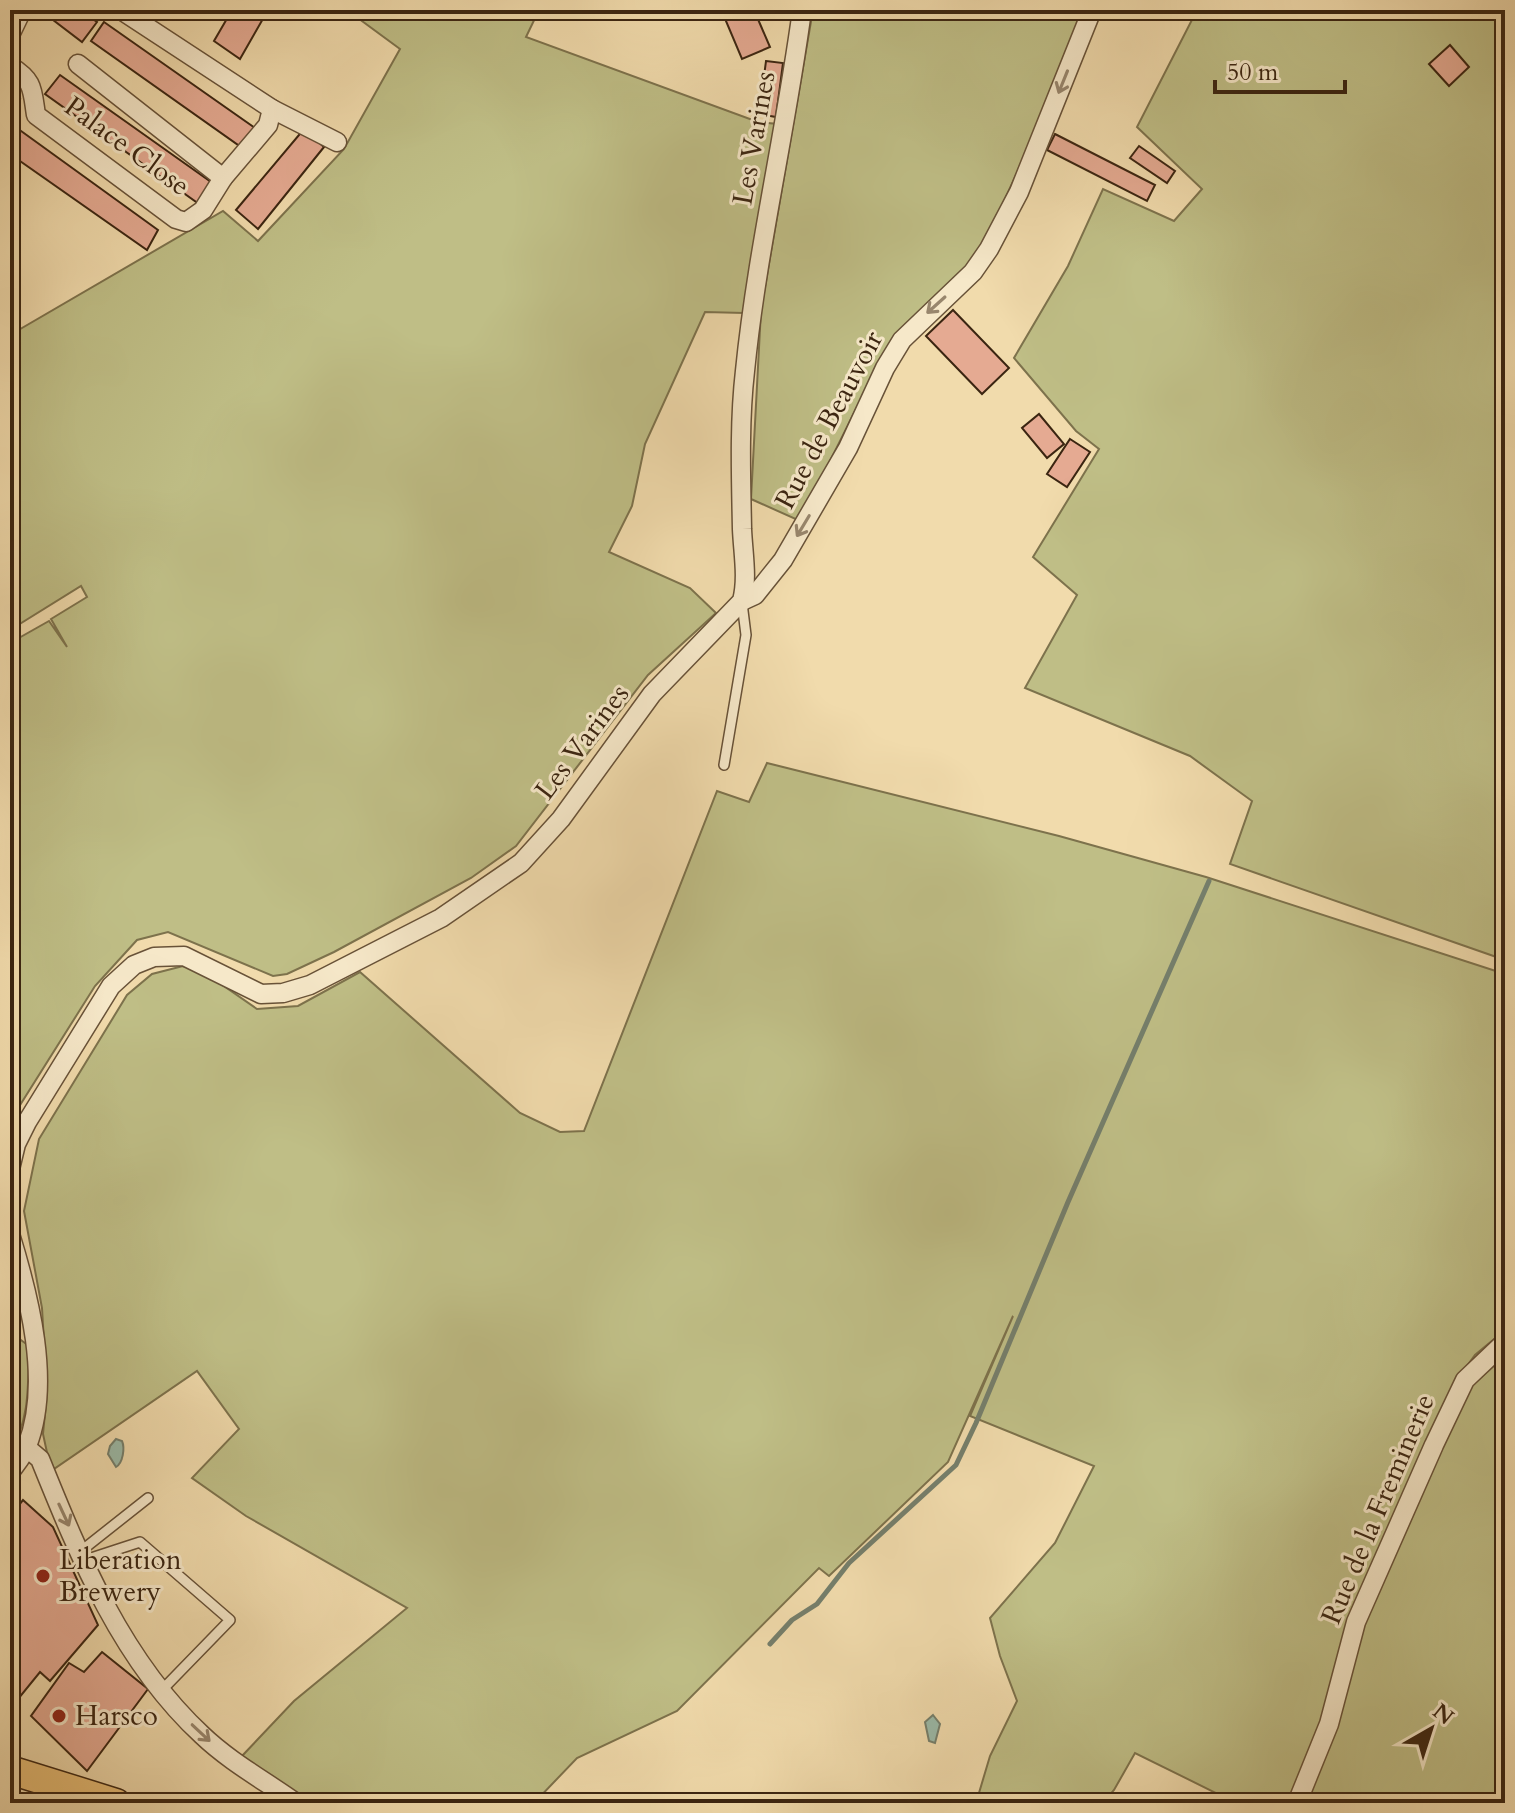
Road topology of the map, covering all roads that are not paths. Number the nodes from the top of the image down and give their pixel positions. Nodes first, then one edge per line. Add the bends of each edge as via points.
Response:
1 (22, 10) edge
2 (121, 10) edge
3 (802, 10) edge
4 (1092, 10) edge
5 (10, 35) edge
6 (78, 64) dead end
7 (10, 66) edge
8 (272, 109) junction
9 (337, 142) dead end
10 (223, 178) junction
11 (742, 601) junction
12 (724, 765) dead end
13 (10, 1169) edge
14 (10, 1234) edge
15 (1505, 1342) edge
16 (27, 1448) junction
17 (10, 1472) edge
18 (148, 1498) dead end
19 (83, 1555) junction
20 (160, 1692) junction
21 (10, 1770) edge
22 (116, 1803) edge
23 (296, 1803) edge
24 (1297, 1803) edge

1 - 5 street
2 - 8 street
3 - 11 street, Les Varines via 744,373
4 -> 11 street, Rue de Beauvoir via 1019,192 989,249 973,272 902,340 791,547 755,595
6 - 10 street, Palace Close
7 - 10 street, Palace Close via 31,83 36,115 176,219 186,222 203,210
8 - 9 street
8 - 10 street, Palace Close via 268,125
11 - 12 lane via 746,635
11 - 13 street, Les Varines via 652,694 561,819 521,863 441,918 310,985 283,993 261,994 184,956 154,957 134,965 111,986 27,1122
14 - 16 street via 36,1343 36,1411
15 - 24 street, Rue de la Freminerie via 1465,1380 1434,1445 1356,1622 1329,1724
16 - 17 street
16 -> 19 street via 40,1459
18 - 19 lane
19 - 20 street via 113,1623
19 - 20 lane via 140,1542 230,1620
20 -> 23 street via 203,1737
21 - 22 main road

